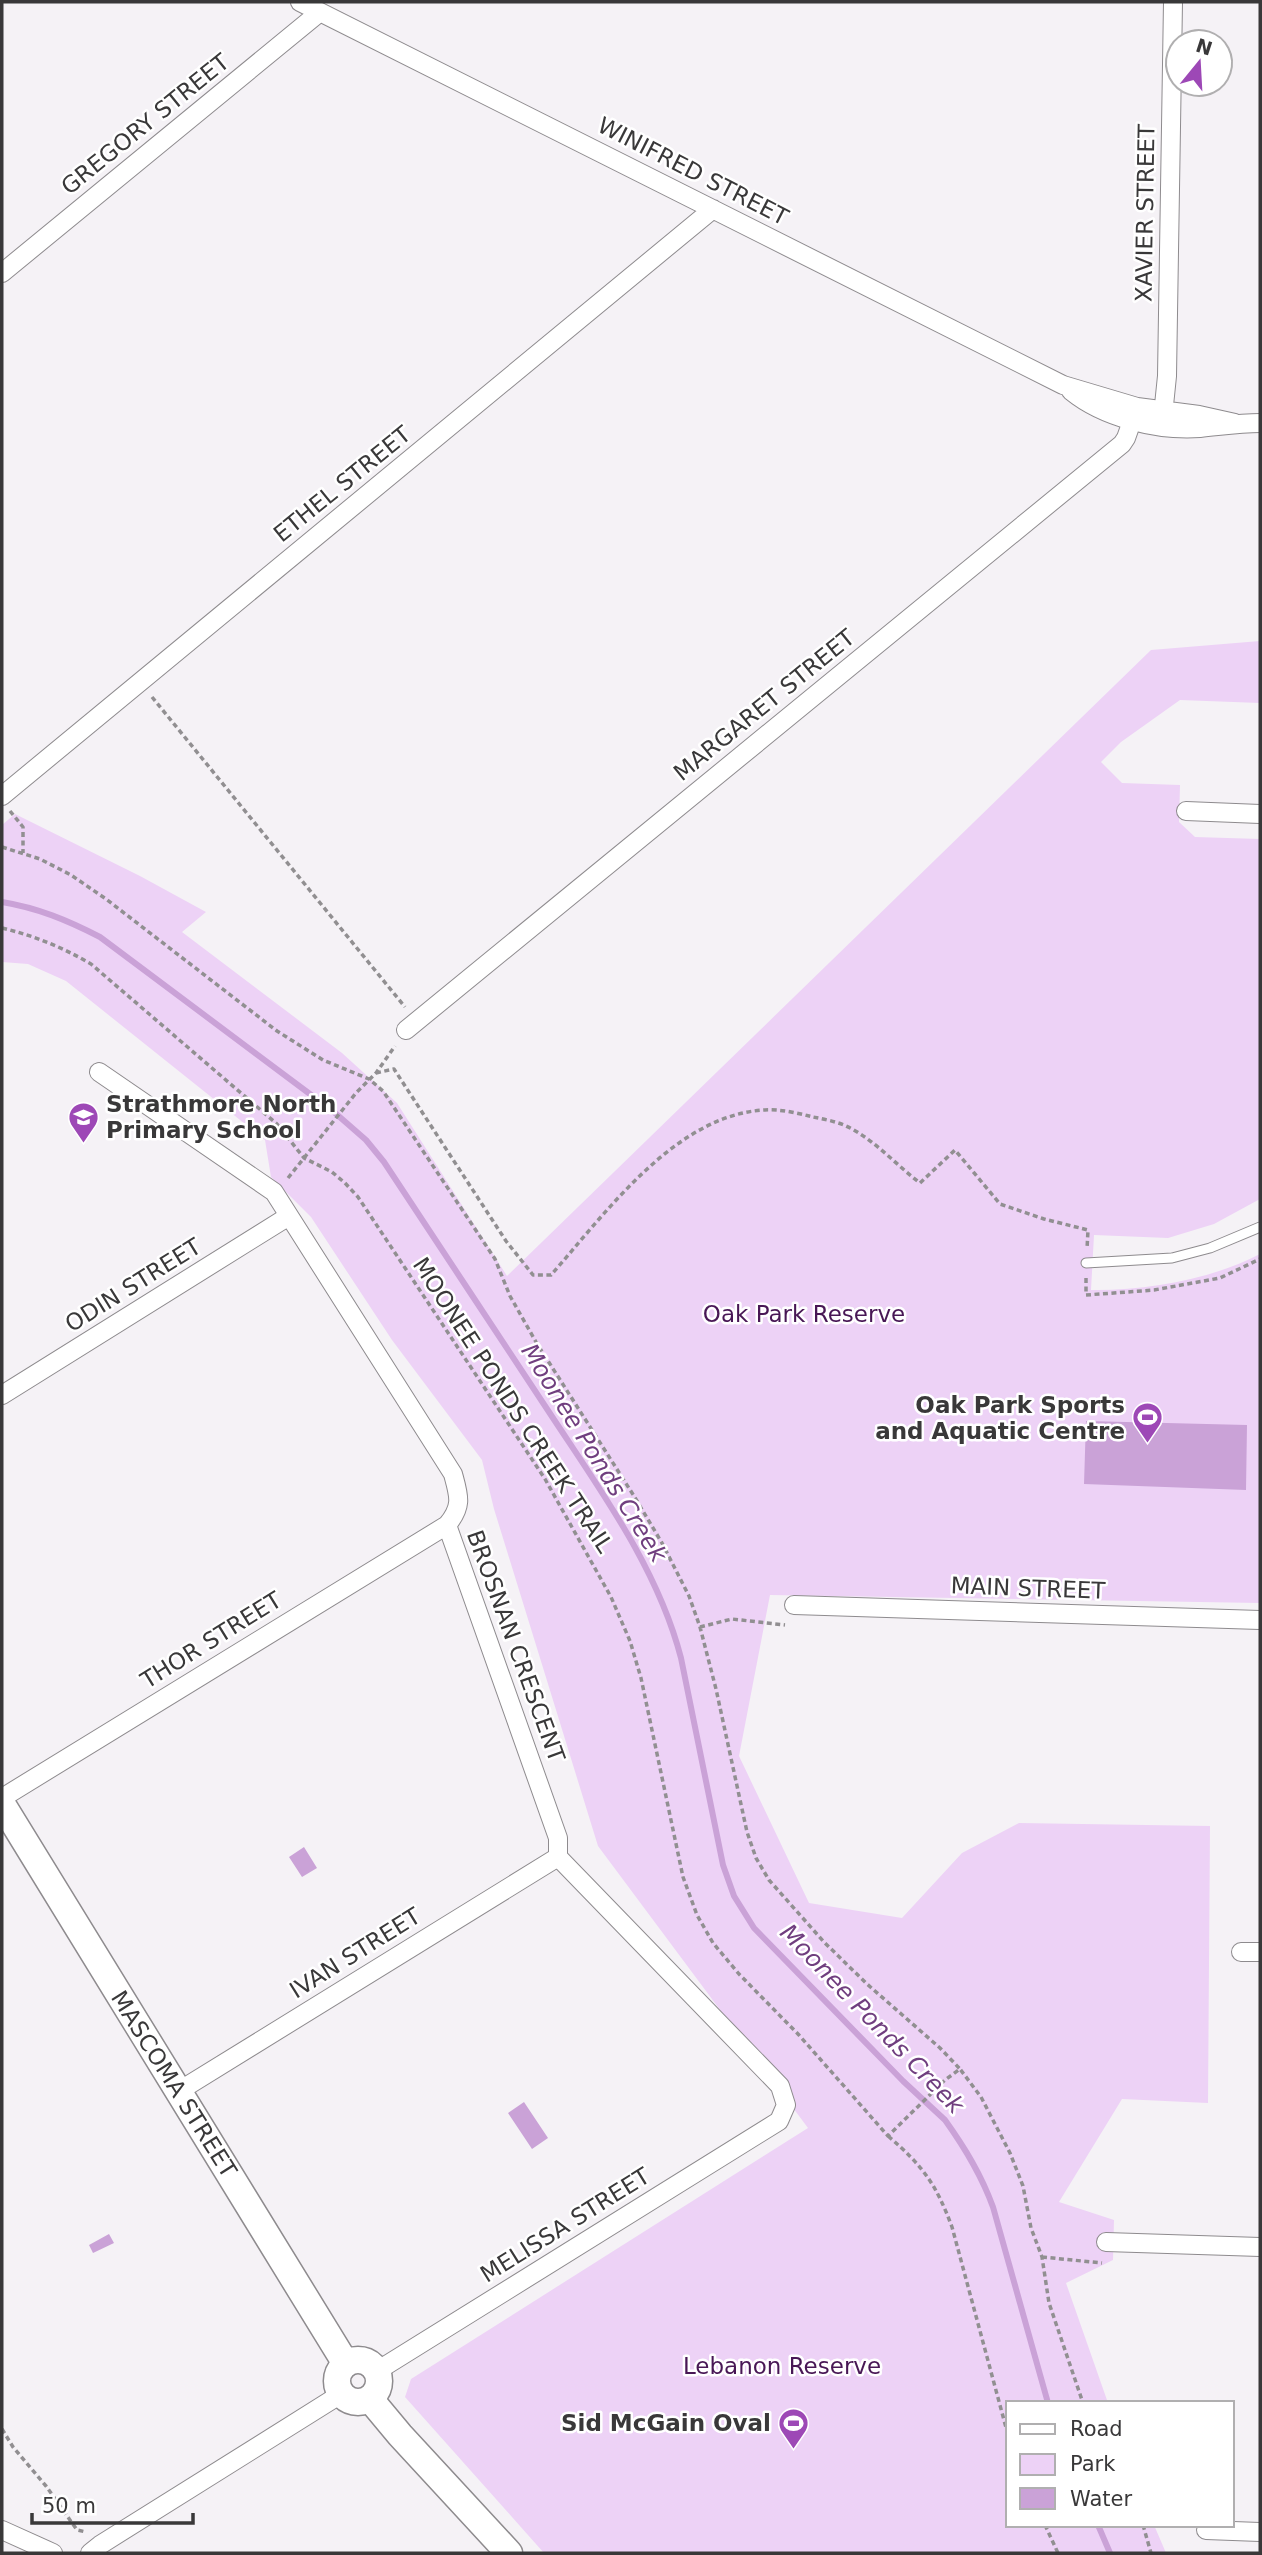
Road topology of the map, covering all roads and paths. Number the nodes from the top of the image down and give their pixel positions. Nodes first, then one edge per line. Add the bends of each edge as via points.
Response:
1 (300, 2) edge
2 (1173, 2) edge
3 (320, 12) junction
4 (713, 209) junction
5 (2, 273) edge
6 (1135, 414) junction
7 (1164, 417) junction
8 (1260, 423) edge
9 (152, 697) dead end
10 (2, 796) edge
11 (1186, 811) dead end
12 (11, 813) dead end
13 (1260, 814) edge
14 (2, 847) edge
15 (23, 853) junction
16 (2, 928) edge
17 (412, 1026) junction
18 (99, 1072) dead end
19 (376, 1073) junction
20 (369, 1079) junction
21 (304, 1158) junction
22 (274, 1192) junction
23 (289, 1216) junction
24 (1260, 1227) edge
25 (1260, 1259) edge
26 (1086, 1263) junction
27 (2, 1395) edge
28 (447, 1525) junction
29 (794, 1605) dead end
30 (1260, 1620) edge
31 (785, 1625) dead end
32 (700, 1627) junction
33 (2, 1798) edge
34 (2, 1804) edge
35 (558, 1857) junction
36 (1241, 1952) dead end
37 (1260, 1952) edge
38 (960, 2069) junction
39 (178, 2091) junction
40 (888, 2136) junction
41 (1107, 2242) dead end
42 (1260, 2248) edge
43 (1042, 2257) junction
44 (1104, 2263) dead end
45 (346, 2364) junction
46 (377, 2371) junction
47 (341, 2394) junction
48 (370, 2399) junction
49 (1082, 2401) edge
50 (1006, 2427) edge
51 (2, 2429) edge
52 (1046, 2527) edge
53 (1144, 2527) edge
54 (2, 2530) edge
55 (1206, 2530) dead end
56 (1260, 2532) edge
57 (95, 2549) edge
58 (53, 2553) edge
59 (509, 2553) edge
60 (1058, 2553) edge
61 (1151, 2553) edge

1 - 3 street, WINIFRED STREET
2 - 7 street, XAVIER STREET
3 - 4 street, WINIFRED STREET
3 - 5 street, GREGORY STREET
4 - 6 street, WINIFRED STREET via 1063,384
4 - 10 street, ETHEL STREET
6 - 7 street, WINIFRED STREET
6 - 17 street, MARGARET STREET via 1122,444
7 - 8 street, WINIFRED STREET
9 - 17 path
11 - 13 street
12 - 15 path via 23,827
14 - 15 path
15 - 20 path via 71,875 106,899 277,1031 323,1060
16 - 21 path, MOONEE PONDS CREEK TRAIL via 34,936 91,964 277,1124
17 - 19 path
18 - 22 street, BROSNAN CRESCENT
19 - 20 path
19 - 26 path via 394,1069 533,1275 551,1275 633,1182 674,1145 730,1117 765,1110 843,1125 871,1141 919,1184 955,1150 1000,1204 1088,1230
20 - 21 path
20 - 32 path via 383,1091 495,1259 536,1342 662,1543
21 - 22 path
21 - 40 path, MOONEE PONDS CREEK TRAIL via 332,1172 358,1197 545,1479 594,1563 630,1641 683,1877 713,1943
22 - 23 street, BROSNAN CRESCENT
23 - 27 street, ODIN STREET
23 - 28 street, BROSNAN CRESCENT via 453,1474 460,1500
24 - 26 lane via 1172,1258
25 - 26 path via 1220,1278 1154,1290 1086,1295
28 - 33 street, THOR STREET
28 - 35 street, BROSNAN CRESCENT via 558,1838
29 - 30 street, MAIN STREET
31 - 32 path via 732,1619
32 - 38 path via 747,1832 763,1869 824,1942
34 - 39 main road, MASCOMA STREET
35 - 39 street, IVAN STREET
35 - 46 street, MELISSA STREET via 780,2086 786,2105 779,2120
36 - 37 street
38 - 40 path
38 - 43 path via 981,2097 1010,2153
39 - 45 main road, MASCOMA STREET
40 - 50 path, MOONEE PONDS CREEK TRAIL via 913,2157 944,2204
41 - 42 street
43 - 44 path
43 - 49 path via 1049,2303
45 - 46 main road via 367,2362
45 - 47 main road via 338,2374
46 - 48 main road via 378,2389
47 - 48 main road via 358,2403
47 - 57 street
48 - 59 main road
51 - 57 path
52 - 60 path
53 - 61 path
54 - 58 street
55 - 56 street

